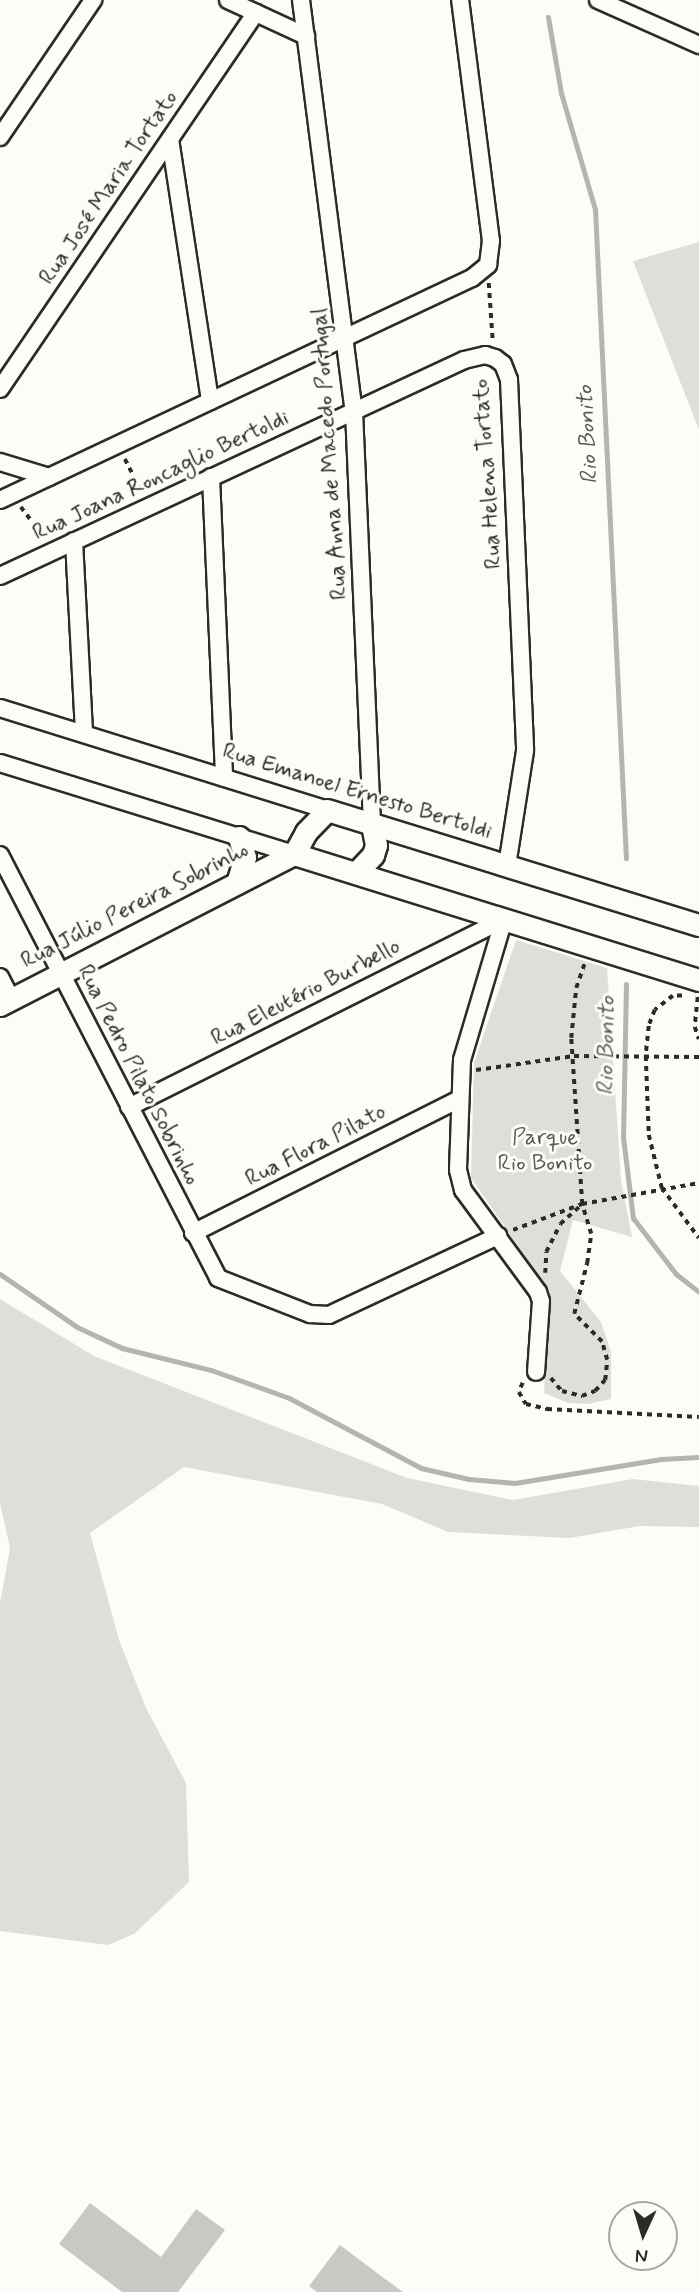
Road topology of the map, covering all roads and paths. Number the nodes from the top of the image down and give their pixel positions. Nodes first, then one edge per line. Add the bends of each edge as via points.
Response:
1 (93, 0) edge
2 (228, 0) edge
3 (301, 0) edge
4 (460, 0) edge
5 (598, 0) edge
6 (256, 13) junction
7 (306, 36) junction
8 (699, 45) edge
9 (0, 138) edge
10 (170, 139) junction
11 (488, 265) junction
12 (347, 337) junction
13 (495, 358) junction
14 (0, 389) edge
15 (210, 401) junction
16 (354, 411) junction
17 (118, 444) junction
18 (0, 462) edge
19 (49, 477) junction
20 (211, 477) junction
21 (6, 497) edge
22 (149, 506) junction
23 (74, 541) junction
24 (54, 551) junction
25 (0, 576) edge
26 (0, 708) edge
27 (84, 734) junction
28 (0, 763) edge
29 (224, 778) junction
30 (327, 810) junction
31 (373, 824) junction
32 (239, 837) junction
33 (295, 854) junction
34 (0, 855) edge
35 (508, 866) junction
36 (356, 873) junction
37 (237, 883) junction
38 (504, 919) junction
39 (699, 925) edge
40 (591, 946) junction
41 (61, 974) junction
42 (0, 977) edge
43 (699, 979) edge
44 (699, 995) edge
45 (6, 1002) edge
46 (699, 1039) edge
47 (574, 1056) junction
48 (646, 1056) junction
49 (699, 1056) edge
50 (460, 1073) junction
51 (459, 1099) junction
52 (129, 1107) junction
53 (699, 1183) edge
54 (663, 1188) junction
55 (582, 1203) junction
56 (193, 1233) junction
57 (498, 1236) junction
58 (699, 1238) edge
59 (545, 1276) dead end
60 (543, 1370) junction
61 (699, 1418) edge

1 - 9 street
2 - 6 street
3 - 7 street, Rua Anna de Macedo Portugal
4 - 11 street via 491,241
5 - 8 street
6 - 7 street
6 - 10 street, Rua José Maria Tortato
7 - 12 street, Rua Anna de Macedo Portugal
10 - 14 street, Rua José Maria Tortato
10 - 15 street
11 - 12 street, Rua Joana Roncaglio Bertoldi via 472,278
11 - 13 path, Rua Helena Tortato
12 - 15 street, Rua Joana Roncaglio Bertoldi
12 - 16 street, Rua Anna de Macedo Portugal
13 - 16 street, Rua Joana Roncaglio Bertoldi via 485,355 464,360
13 - 35 street, Rua Helena Tortato via 503,363 509,380 525,751
15 - 17 street, Rua Joana Roncaglio Bertoldi
16 - 20 street, Rua Joana Roncaglio Bertoldi
16 - 31 street, Rua Anna de Macedo Portugal
17 - 19 street, Rua Joana Roncaglio Bertoldi
17 - 22 path
18 - 19 street
19 - 21 street, Rua Joana Roncaglio Bertoldi
20 - 22 street, Rua Joana Roncaglio Bertoldi
20 - 29 street
21 - 24 path
22 - 23 street, Rua Joana Roncaglio Bertoldi
23 - 24 street, Rua Joana Roncaglio Bertoldi
23 - 27 street
24 - 25 street, Rua Joana Roncaglio Bertoldi
26 - 27 street, Rua Emanoel Ernesto Bertoldi
27 - 29 street, Rua Emanoel Ernesto Bertoldi
28 - 32 street
29 - 30 street, Rua Emanoel Ernesto Bertoldi
30 - 31 main road, Rua Emanoel Ernesto Bertoldi
30 - 33 main road via 306,832
31 - 35 main road, Rua Emanoel Ernesto Bertoldi
31 - 36 main road via 373,855
32 - 33 street
32 - 37 main road via 245,857
33 - 36 main road
33 - 37 main road, Rua Júlio Pereira Sobrinho
34 - 41 street, Rua Pedro Pilato Sobrinho
35 - 39 main road, Rua Emanoel Ernesto Bertoldi
36 - 38 main road
37 - 41 main road, Rua Júlio Pereira Sobrinho
38 - 40 main road
38 - 50 street
38 - 52 street, Rua Eleutério Burbello
40 - 43 main road
40 - 47 path via 576,988 571,1038
41 - 45 main road, Rua Júlio Pereira Sobrinho
41 - 52 street, Rua Pedro Pilato Sobrinho
42 - 45 street
44 - 46 path via 695,1013
44 - 48 path via 673,996 654,1010
47 - 48 path
47 - 50 path
47 - 55 path
48 - 49 path
48 - 54 path via 649,1135
50 - 51 street
51 - 56 street, Rua Flora Pilato
51 - 57 street via 459,1181
52 - 56 street, Rua Pedro Pilato Sobrinho
53 - 54 path
54 - 55 path
54 - 58 path
55 - 57 path
55 - 59 path via 560,1224 546,1252
55 - 60 path via 591,1234 574,1314 602,1342 607,1360 604,1380 595,1391 582,1396 562,1391
56 - 57 street, Rua Pedro Pilato Sobrinho via 218,1278 310,1314 329,1315
57 - 60 street via 541,1301
60 - 61 path via 526,1377 519,1392 526,1404

